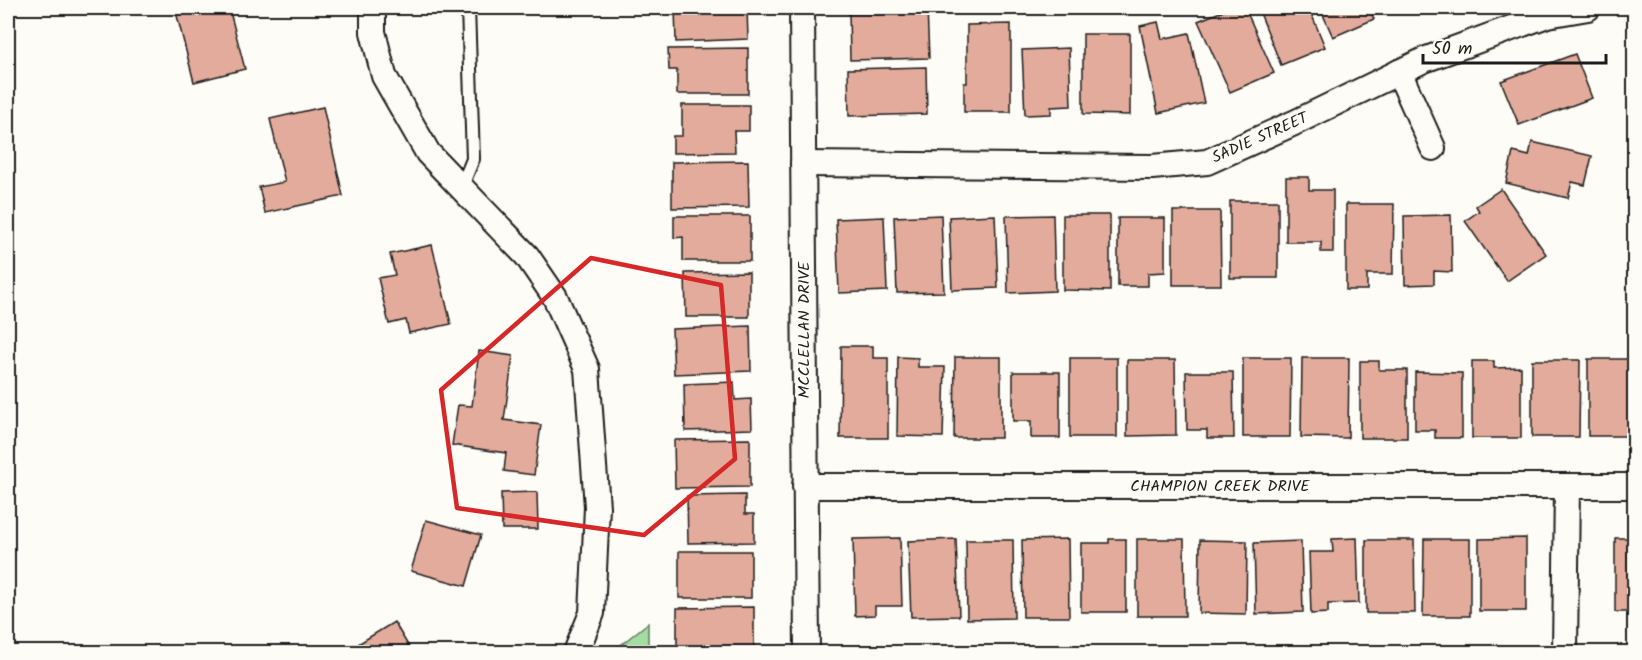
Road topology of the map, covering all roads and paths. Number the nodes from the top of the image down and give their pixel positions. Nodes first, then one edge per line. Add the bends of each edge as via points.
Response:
1 (373, 8) edge
2 (468, 8) edge
3 (802, 8) edge
4 (1588, 8) edge
5 (1400, 72) junction
6 (1433, 148) dead end
7 (803, 164) junction
8 (461, 188) junction
9 (805, 486) junction
10 (1567, 486) junction
11 (1635, 486) edge
12 (576, 652) edge
13 (807, 652) edge
14 (1565, 652) edge

1 - 8 street via 373,32 384,76 428,153
2 - 8 lane via 473,159
3 - 7 street, MCCLELLAN DRIVE
4 - 5 street, SADIE STREET via 1547,15
5 - 6 street
5 - 7 street, SADIE STREET via 1207,162 1152,167
7 - 9 street, MCCLELLAN DRIVE
8 - 12 street via 527,256 550,288 587,369 597,507 592,613
9 - 10 street, CHAMPION CREEK DRIVE
9 - 13 street, MCCLELLAN DRIVE
10 - 11 street, CHAMPION CREEK DRIVE
10 - 14 street

